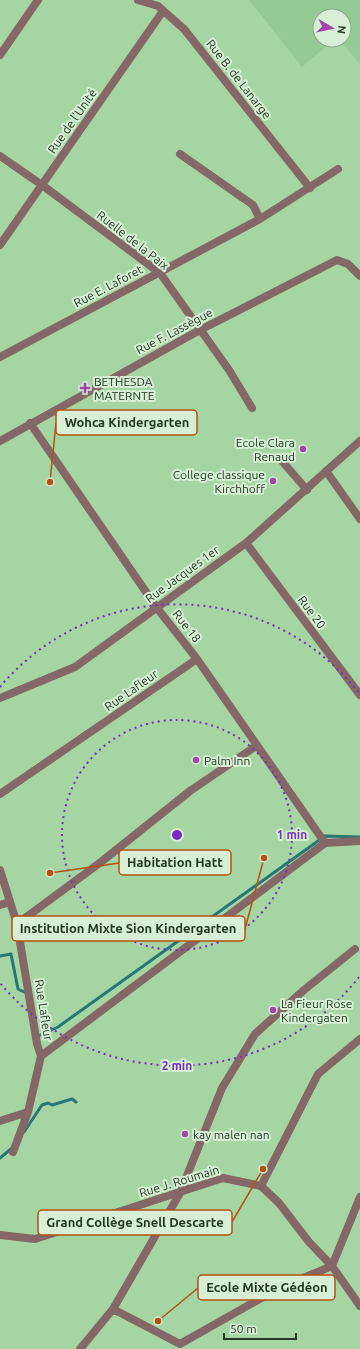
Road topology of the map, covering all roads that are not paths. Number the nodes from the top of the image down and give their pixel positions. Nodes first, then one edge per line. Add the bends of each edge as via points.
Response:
1 (38, 0) edge
2 (138, 0) edge
3 (163, 11) junction
4 (0, 55) edge
5 (180, 154) dead end
6 (0, 156) edge
7 (338, 169) dead end
8 (42, 185) junction
9 (310, 188) junction
10 (260, 219) junction
11 (0, 245) edge
12 (160, 273) junction
13 (360, 276) edge
14 (200, 330) junction
15 (0, 356) edge
16 (252, 408) dead end
17 (30, 423) junction
18 (0, 441) edge
19 (360, 441) edge
20 (281, 460) dead end
21 (326, 471) junction
22 (306, 490) junction
23 (360, 519) edge
24 (246, 543) junction
25 (157, 608) junction
26 (197, 658) junction
27 (360, 695) edge
28 (0, 698) edge
29 (256, 746) junction
30 (0, 794) edge
31 (360, 841) edge
32 (325, 843) junction
33 (0, 870) edge
34 (10, 902) junction
35 (0, 905) edge
36 (17, 924) junction
37 (355, 949) dead end
38 (360, 1039) edge
39 (40, 1056) junction
40 (28, 1112) junction
41 (0, 1121) edge
42 (12, 1152) dead end
43 (261, 1186) junction
44 (180, 1193) junction
45 (360, 1197) edge
46 (0, 1235) edge
47 (332, 1266) junction
48 (360, 1306) edge
49 (113, 1309) junction
50 (179, 1346) edge
51 (80, 1349) edge

1 - 4 street
2 - 3 street, Rue B. de Lanarge via 158,6
3 - 8 street, Rue de l'Unité
3 - 9 street, Rue B. de Lanarge via 184,29
5 - 10 street via 253,205
6 - 8 street, Ruelle de la Paix
7 - 9 street, Rue E. Laforet
8 - 11 street, Rue de l'Unité
8 - 12 street, Ruelle de la Paix
9 - 10 street, Rue E. Laforet
10 - 12 street, Rue E. Laforet
12 - 14 street, Ruelle de la Paix
12 - 15 street, Rue E. Laforet
13 - 14 street, Rue F. Lassègue via 348,264 337,260
14 - 16 street, Ruelle de la Paix
14 - 17 street, Rue F. Lassègue
17 - 18 street, Rue F. Lassègue
17 - 25 street, Rue 18
19 - 21 street, Rue Jacques 1er
20 - 22 street
21 - 22 street, Rue Jacques 1er
21 - 23 street
22 - 24 street, Rue Jacques 1er
24 - 25 street, Rue Jacques 1er
24 - 27 street, Rue 20
25 - 26 street, Rue 18
25 - 28 street, Rue Jacques 1er via 75,668
26 - 29 street, Rue 18
26 - 30 street, Rue Lafleur
29 - 32 street, Rue 18
29 - 36 street via 190,791 101,862
31 - 32 street
32 - 39 street
33 - 34 street, Rue Lafleur
34 - 35 street
34 - 36 street, Rue Lafleur
36 - 39 street, Rue Lafleur
37 - 44 street via 255,1034 222,1088
38 - 43 street via 318,1074
39 - 40 street, Rue Lafleur
40 - 41 street
40 - 42 street, Rue Lafleur
43 - 44 street, Rue J. Roumain via 223,1178
43 - 47 street via 279,1203 309,1242
44 - 46 street, Rue J. Roumain via 36,1239
44 - 49 street
45 - 47 street
47 - 48 street
47 - 50 street via 279,1288
49 - 50 street
49 - 51 street

